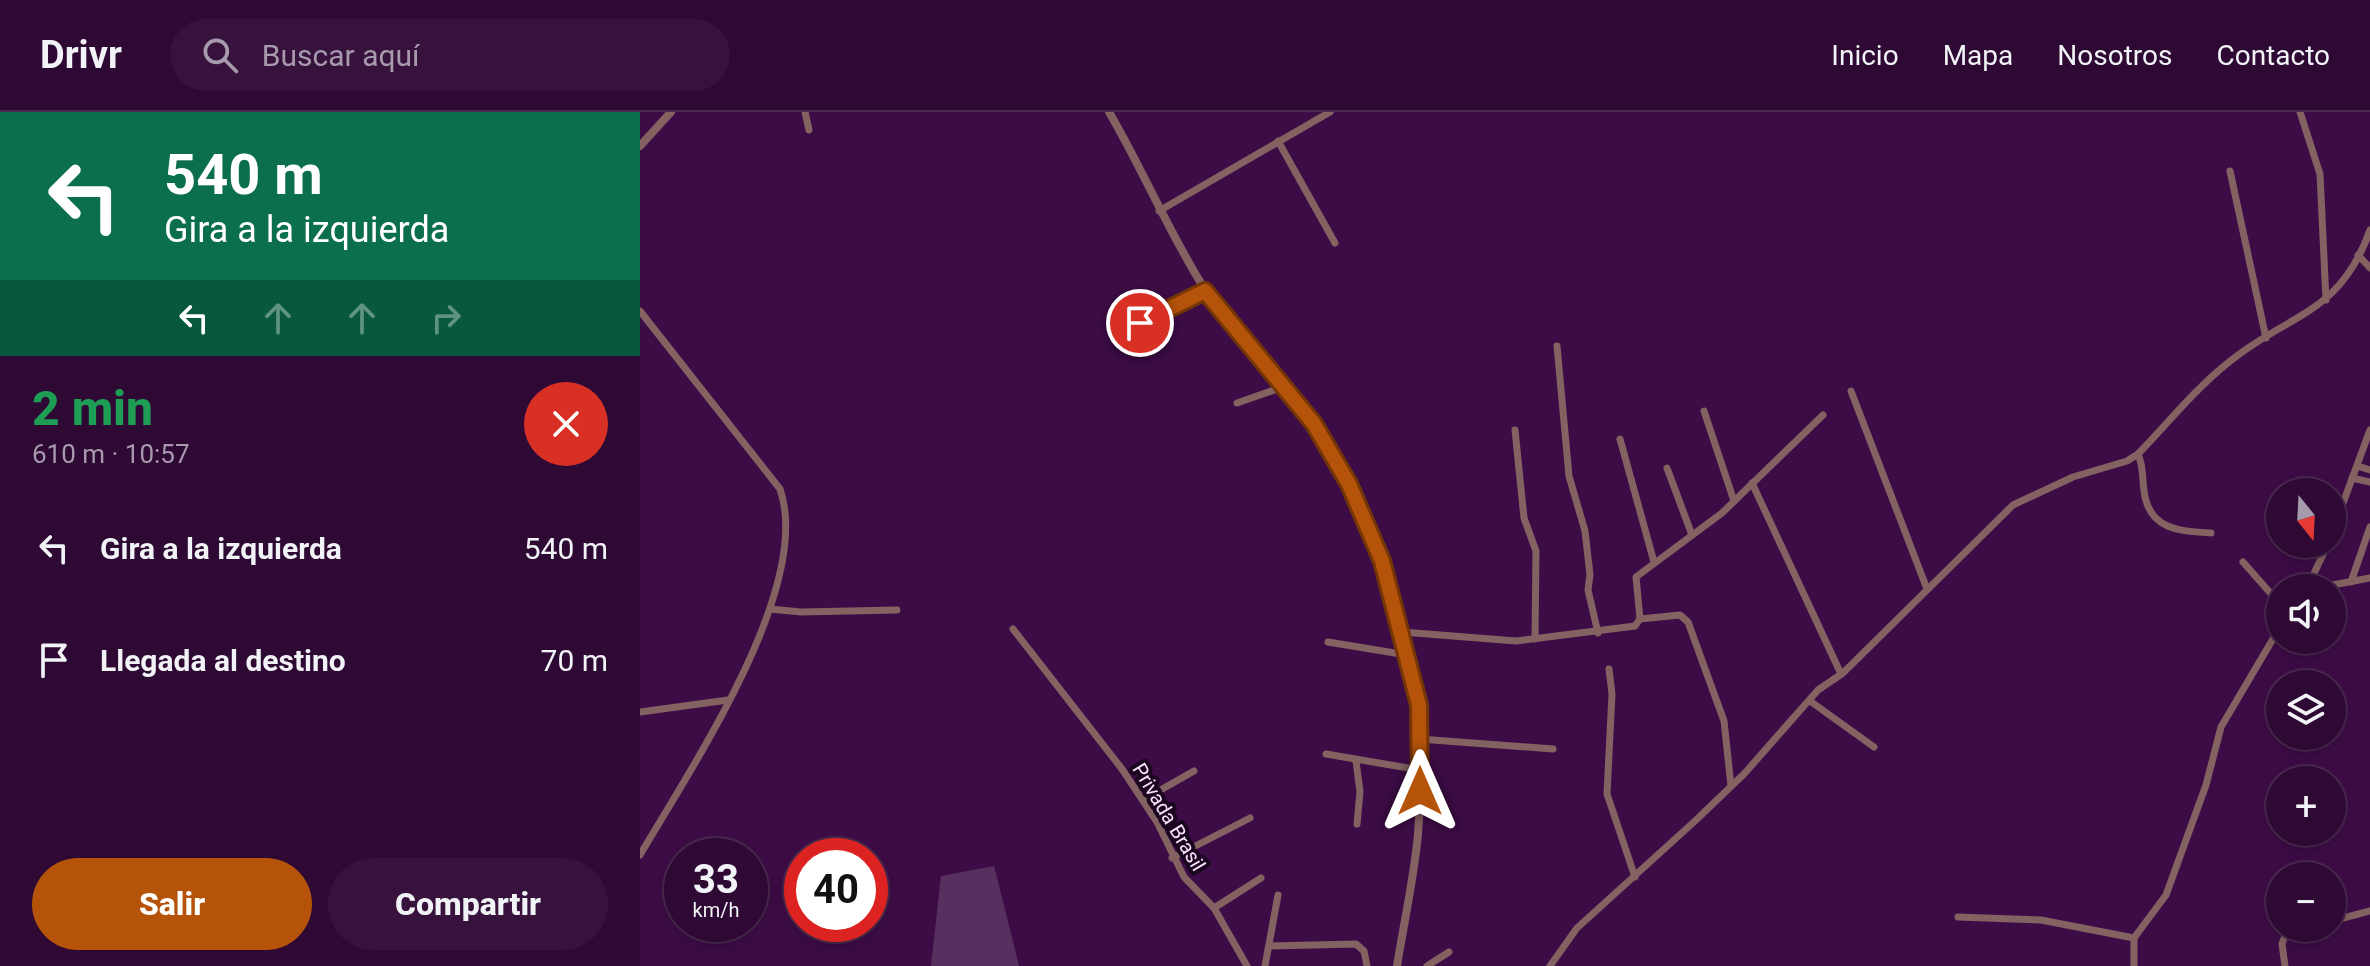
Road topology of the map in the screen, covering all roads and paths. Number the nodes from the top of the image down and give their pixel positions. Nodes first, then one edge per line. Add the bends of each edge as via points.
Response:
1 (671, 112) edge
2 (805, 112) edge
3 (1109, 112) edge
4 (1330, 112) edge
5 (2300, 112) edge
6 (809, 130) dead end
7 (1278, 141) junction
8 (640, 146) edge
9 (2230, 171) dead end
10 (1158, 212) junction
11 (2370, 230) edge
12 (1335, 243) dead end
13 (2358, 255) junction
14 (2370, 268) edge
15 (1205, 291) junction
16 (2326, 300) junction
17 (640, 311) edge
18 (1140, 323) dead end
19 (2266, 338) junction
20 (1557, 346) dead end
21 (1283, 387) junction
22 (1851, 391) dead end
23 (1237, 403) dead end
24 (1704, 411) dead end
25 (1823, 415) dead end
26 (1515, 430) dead end
27 (2370, 430) edge
28 (1620, 439) dead end
29 (2138, 454) junction
30 (2357, 466) junction
31 (1667, 468) dead end
32 (2370, 470) edge
33 (2352, 478) junction
34 (2370, 482) edge
35 (1752, 483) junction
36 (2346, 494) edge
37 (1734, 501) junction
38 (2370, 527) edge
39 (2211, 533) dead end
40 (1692, 535) junction
41 (1654, 562) junction
42 (2243, 562) dead end
43 (2370, 578) edge
44 (2351, 582) junction
45 (2346, 583) edge
46 (2266, 588) edge
47 (1927, 589) junction
48 (770, 609) junction
49 (897, 610) dead end
50 (1640, 619) junction
51 (1013, 629) dead end
52 (1402, 632) junction
53 (1598, 633) junction
54 (1535, 639) junction
55 (1328, 642) dead end
56 (2266, 651) edge
57 (1407, 655) junction
58 (1609, 669) dead end
59 (1841, 674) junction
60 (728, 700) junction
61 (1810, 701) junction
62 (640, 712) edge
63 (1419, 739) junction
64 (1874, 747) dead end
65 (1553, 749) dead end
66 (1326, 754) dead end
67 (1356, 761) junction
68 (1420, 770) junction
69 (1194, 771) dead end
70 (1731, 786) junction
71 (1143, 800) junction
72 (1250, 818) dead end
73 (1357, 824) dead end
74 (640, 855) edge
75 (1172, 858) junction
76 (1635, 877) junction
77 (1261, 878) dead end
78 (1278, 895) dead end
79 (1214, 908) junction
80 (2370, 911) edge
81 (1958, 917) dead end
82 (2346, 917) edge
83 (2134, 938) junction
84 (2283, 942) edge
85 (1269, 946) junction
86 (1449, 952) dead end
87 (1247, 966) edge
88 (1265, 966) edge
89 (1367, 966) edge
90 (1397, 966) edge
91 (1427, 966) edge
92 (1550, 966) edge
93 (2134, 966) edge
94 (2285, 966) edge

1 - 8 street
2 - 6 street
3 - 10 street
4 - 7 street
5 - 16 street via 2320,174
7 - 10 street
7 - 12 street
9 - 19 street
10 - 15 street
11 - 13 street
13 - 14 street
13 - 16 street
15 - 18 street
15 - 21 street
16 - 19 street
17 - 48 street via 780,489 786,536
19 - 29 street via 2218,371
20 - 53 street via 1569,476 1587,542 1588,590
21 - 23 street
21 - 52 street via 1314,424 1349,484 1382,561
22 - 47 street
24 - 37 street
25 - 35 street
26 - 54 street via 1524,518 1536,551
27 - 30 street
28 - 41 street
29 - 39 street via 2148,509 2159,523 2173,531
29 - 47 street via 2013,505
30 - 32 street
30 - 33 street
31 - 40 street
33 - 34 street
33 - 36 street
35 - 37 street
35 - 59 street
37 - 40 street
38 - 44 street
40 - 41 street
41 - 50 street via 1636,577
42 - 46 street
43 - 44 street
44 - 45 street
47 - 59 street
48 - 49 street
48 - 60 street
50 - 53 street via 1635,626
50 - 70 street via 1680,615 1688,622 1724,721
51 - 71 street, Privada Brasil
52 - 54 street
52 - 57 street
53 - 54 street
55 - 57 street
56 - 83 street via 2221,727 2166,895
57 - 63 street via 1419,705
58 - 76 street via 1607,794
59 - 61 street
60 - 62 street
60 - 74 street
61 - 64 street
61 - 70 street
63 - 65 street
63 - 68 street
66 - 67 street
67 - 68 street
67 - 73 street
68 - 90 street via 1418,836
69 - 71 street
70 - 76 street
71 - 75 street, Privada Brasil
72 - 75 street
75 - 79 street, Privada Brasil
76 - 92 street via 1577,928
77 - 79 street
78 - 85 street
79 - 87 street, Privada Brasil
80 - 82 street
81 - 83 street via 2041,920
83 - 93 street
84 - 94 street
85 - 88 street
85 - 89 street via 1356,944 1364,951
86 - 91 street

